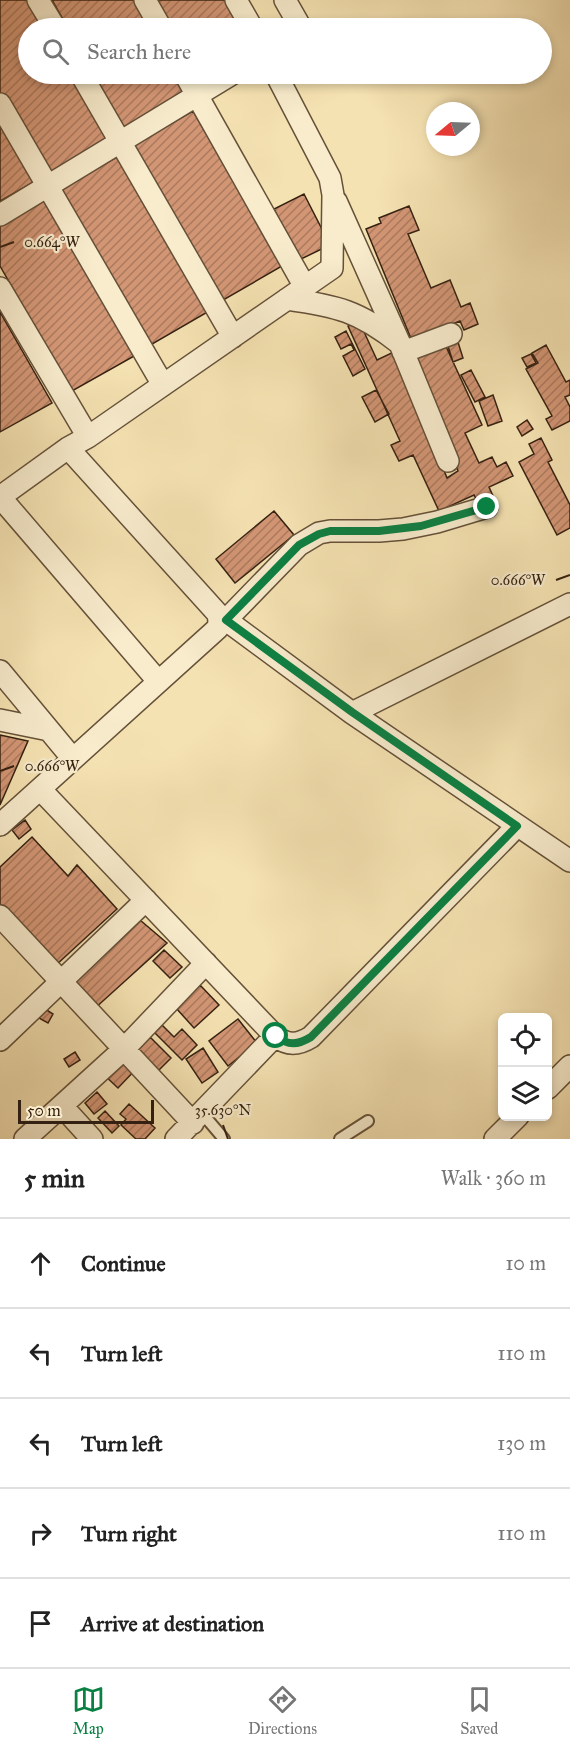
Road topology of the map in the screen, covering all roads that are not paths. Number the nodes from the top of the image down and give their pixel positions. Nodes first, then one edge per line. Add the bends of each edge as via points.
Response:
1 (38, 0) edge
2 (145, 0) edge
3 (236, 0) edge
4 (285, 0) edge
5 (49, 18) edge
6 (155, 18) edge
7 (246, 18) edge
8 (295, 18) edge
9 (87, 84) edge
10 (191, 84) edge
11 (215, 84) edge
12 (281, 84) edge
13 (197, 95) junction
14 (0, 104) edge
15 (120, 142) junction
16 (48, 186) junction
17 (333, 195) junction
18 (0, 215) edge
19 (305, 287) junction
20 (0, 288) edge
21 (287, 299) junction
22 (451, 334) dead end
23 (233, 336) junction
24 (401, 348) junction
25 (164, 385) junction
26 (88, 436) junction
27 (68, 448) junction
28 (448, 461) dead end
29 (2, 490) edge
30 (487, 507) dead end
31 (570, 604) edge
32 (222, 617) junction
33 (0, 671) edge
34 (158, 681) junction
35 (352, 712) junction
36 (0, 720) edge
37 (49, 730) junction
38 (73, 759) junction
39 (40, 789) junction
40 (0, 825) edge
41 (517, 826) junction
42 (570, 861) edge
43 (147, 900) junction
44 (0, 916) edge
45 (206, 963) junction
46 (62, 982) junction
47 (276, 1036) junction
48 (1, 1038) edge
49 (124, 1049) junction
50 (570, 1066) edge
51 (552, 1084) edge
52 (62, 1106) junction
53 (197, 1118) junction
54 (368, 1121) dead end
55 (513, 1121) edge
56 (25, 1139) edge
57 (92, 1139) edge
58 (176, 1139) edge
59 (224, 1139) edge
60 (340, 1139) edge
61 (495, 1139) edge

1 - 5 street
2 - 6 street
3 - 7 street
4 - 8 street
9 - 15 street
10 - 13 street
11 - 13 street
12 - 17 street via 330,178
13 - 15 street
13 - 19 street
14 - 16 street
15 - 16 street
15 - 23 street
16 - 18 street
16 - 25 street
17 - 19 street via 332,268
17 - 24 street
19 - 21 street
20 - 26 street
21 - 23 street
21 - 24 street via 330,305 358,315 384,331
22 - 24 street
23 - 25 street
24 - 28 street
25 - 26 street
26 - 27 street
27 - 29 street
27 - 32 street
29 - 34 street
30 - 32 street via 421,526 319,534 299,545
31 - 35 street
32 - 34 street via 218,628
32 - 35 street
33 - 37 street
34 - 38 street
35 - 41 street
36 - 37 street
37 - 38 street
38 - 39 street
39 - 40 street
39 - 43 street
41 - 42 street
41 - 47 street via 311,1037 293,1045
43 - 45 street
43 - 46 street
44 - 46 street
45 - 47 street
45 - 49 street
46 - 48 street
46 - 49 street
47 - 53 street
49 - 52 street
49 - 53 street
50 - 51 street
52 - 56 street
52 - 57 street
53 - 58 street
53 - 59 lane
54 - 60 lane
55 - 61 street

